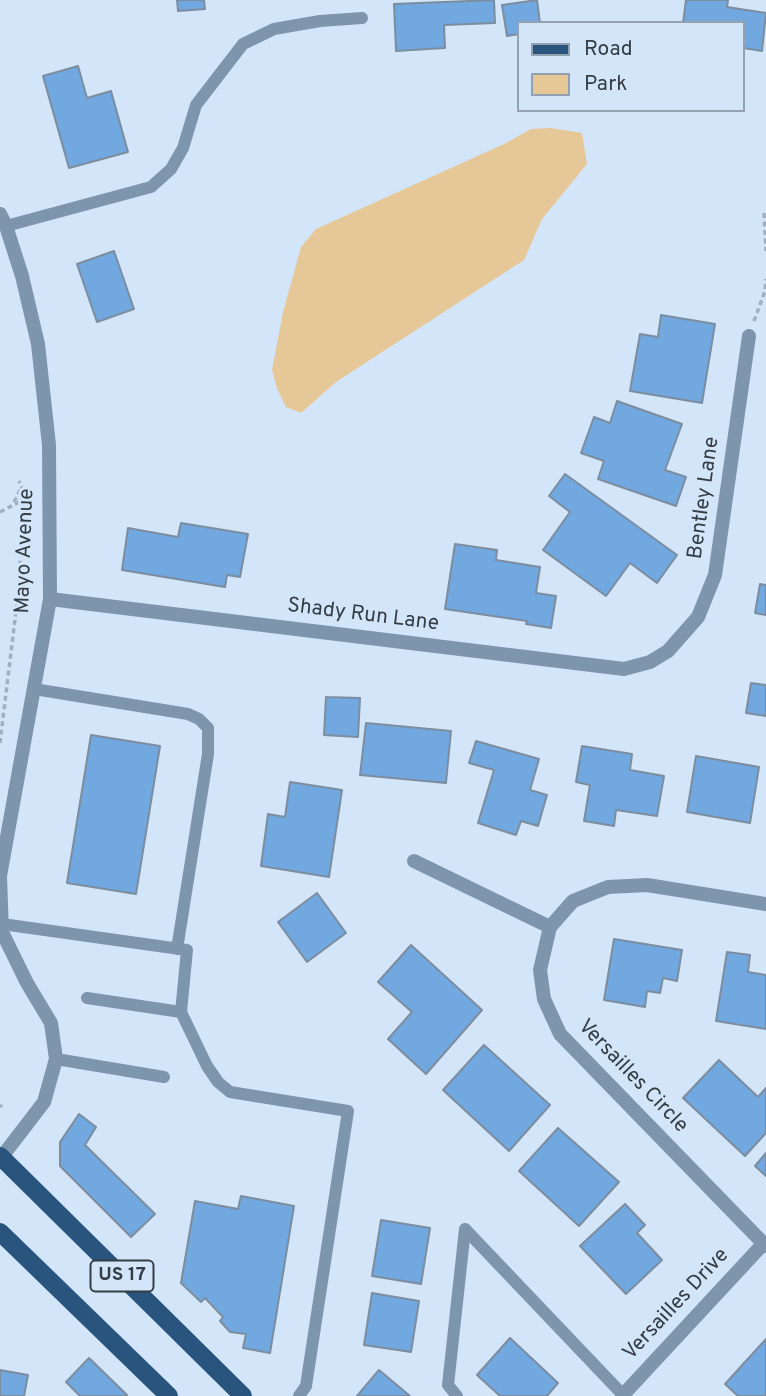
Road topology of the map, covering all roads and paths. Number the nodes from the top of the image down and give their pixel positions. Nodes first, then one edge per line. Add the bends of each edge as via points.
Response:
1 (362, 18) dead end
2 (764, 213) dead end
3 (3, 220) edge
4 (766, 251) edge
5 (766, 279) edge
6 (749, 336) joint
7 (19, 481) dead end
8 (20, 490) dead end
9 (21, 501) junction
10 (7, 507) junction
11 (20, 510) junction
12 (0, 512) edge
13 (50, 599) junction
14 (668, 651) joint
15 (34, 689) junction
16 (0, 743) edge
17 (414, 861) dead end
18 (766, 904) edge
19 (2, 924) junction
20 (550, 928) junction
21 (177, 948) junction
22 (87, 998) dead end
23 (181, 1012) junction
24 (57, 1059) junction
25 (164, 1076) dead end
26 (0, 1158) edge
27 (0, 1232) edge
28 (765, 1244) edge
29 (167, 1395) edge
30 (622, 1395) edge
31 (243, 1396) edge
32 (299, 1396) edge
33 (457, 1396) edge

1 - 3 lane via 274,29 243,44 196,105 183,148 171,169 150,187
2 - 4 path
3 - 13 street, Mayo Avenue via 38,344 50,445
5 - 6 path
6 - 14 street, Bentley Lane via 715,575 698,617
7 - 9 path via 25,495
8 - 10 path
9 - 10 path
9 - 11 path
10 - 11 path
10 - 12 path
11 - 16 path via 20,578
13 - 14 street, Shady Run Lane via 624,669
13 - 15 street, Mayo Avenue
15 - 19 street, Mayo Avenue via 0,876
15 - 21 lane via 188,715 208,728 208,754
17 - 20 street
18 - 20 street, Versailles Circle via 647,885 608,887 573,901
19 - 21 lane
19 - 24 street, Mayo Avenue via 27,983 51,1023
20 - 28 street, Versailles Circle via 540,970 544,999 560,1034
21 - 23 lane via 187,950
22 - 23 lane
23 - 32 lane via 207,1066 226,1090 348,1111 306,1386
24 - 25 lane
24 - 26 street, Mayo Avenue via 44,1102
26 - 31 main road, US 17
27 - 29 main road, US 17
28 - 30 street, Versailles Drive
30 - 33 lane via 465,1229 448,1385

